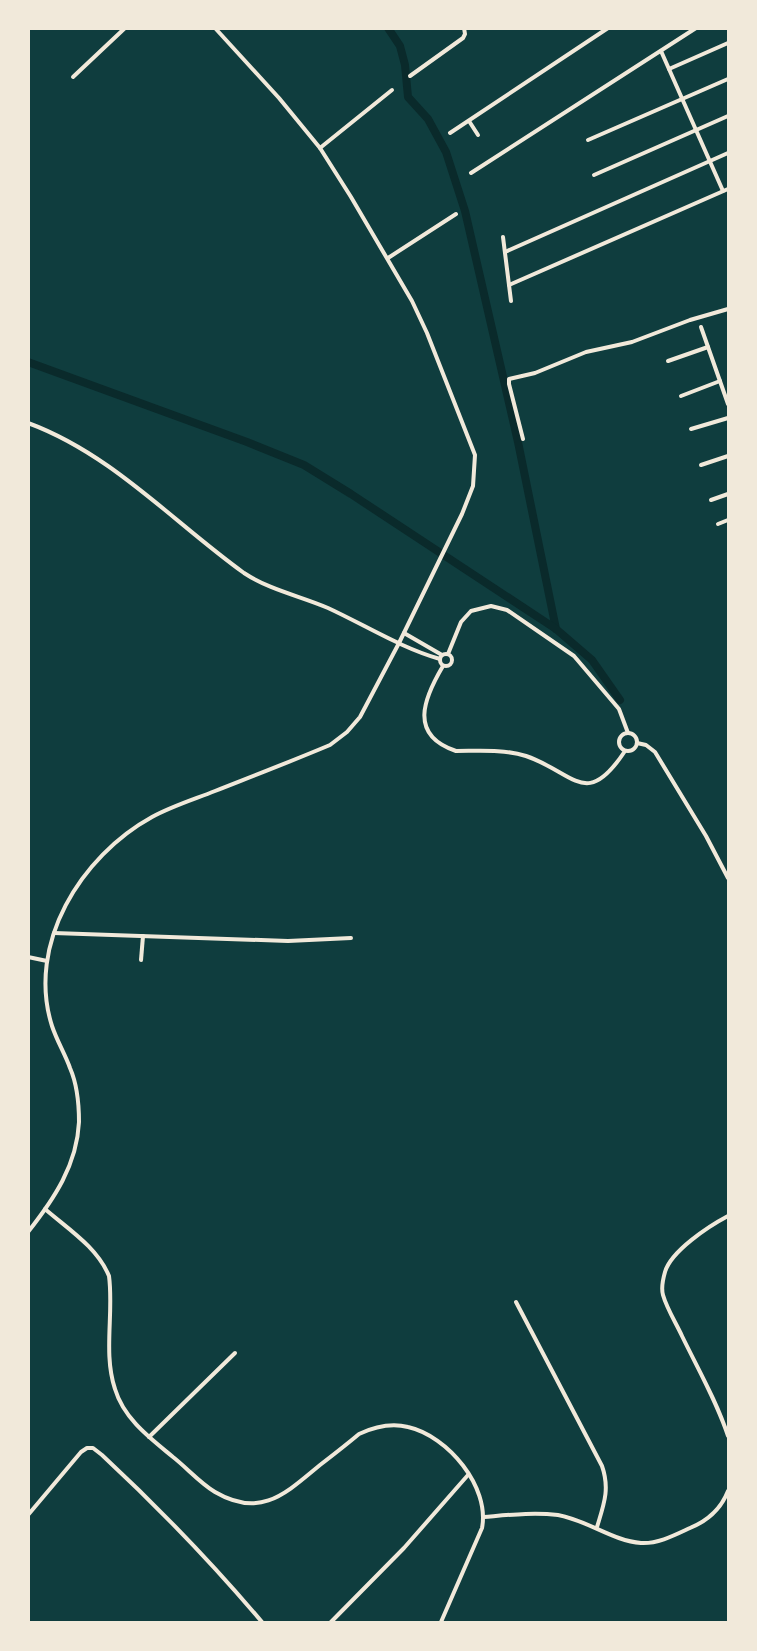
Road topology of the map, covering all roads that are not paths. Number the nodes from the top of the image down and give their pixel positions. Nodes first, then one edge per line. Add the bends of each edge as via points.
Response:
1 (125, 28) edge
2 (214, 28) edge
3 (464, 28) edge
4 (608, 28) edge
5 (696, 28) edge
6 (729, 43) edge
7 (661, 51) junction
8 (669, 69) junction
9 (410, 76) dead end
10 (73, 77) dead end
11 (729, 79) edge
12 (392, 90) dead end
13 (683, 100) junction
14 (729, 116) edge
15 (469, 121) junction
16 (696, 130) junction
17 (450, 133) dead end
18 (478, 135) dead end
19 (588, 140) dead end
20 (320, 148) junction
21 (729, 153) edge
22 (710, 161) junction
23 (471, 173) dead end
24 (594, 175) dead end
25 (729, 189) edge
26 (723, 191) junction
27 (456, 214) dead end
28 (503, 237) dead end
29 (505, 252) junction
30 (388, 258) junction
31 (508, 285) junction
32 (511, 301) dead end
33 (729, 309) edge
34 (701, 327) dead end
35 (708, 347) junction
36 (668, 361) dead end
37 (721, 383) junction
38 (729, 383) edge
39 (681, 396) dead end
40 (729, 404) edge
41 (729, 418) edge
42 (28, 423) edge
43 (691, 429) dead end
44 (523, 439) dead end
45 (729, 456) edge
46 (702, 465) dead end
47 (729, 494) edge
48 (711, 500) dead end
49 (729, 520) edge
50 (718, 524) dead end
51 (404, 633) junction
52 (399, 643) junction
53 (425, 645) junction
54 (421, 652) junction
55 (448, 654) junction
56 (441, 657) junction
57 (443, 666) junction
58 (628, 733) junction
59 (637, 743) junction
60 (625, 751) junction
61 (729, 878) edge
62 (54, 933) junction
63 (143, 936) junction
64 (351, 938) dead end
65 (28, 957) edge
66 (141, 960) dead end
67 (47, 961) junction
68 (45, 1209) junction
69 (729, 1216) edge
70 (28, 1232) edge
71 (516, 1302) dead end
72 (235, 1353) dead end
73 (729, 1436) edge
74 (149, 1437) junction
75 (468, 1475) junction
76 (729, 1491) edge
77 (28, 1515) edge
78 (484, 1517) junction
79 (597, 1527) junction
80 (262, 1623) edge
81 (331, 1623) edge
82 (441, 1623) edge

1 - 10 street
2 - 20 street
3 - 9 street via 463,38
4 - 15 street
5 - 7 street
6 - 8 street
7 - 8 street
7 - 23 street
8 - 13 street
11 - 13 street
12 - 20 street
13 - 16 street
13 - 19 street
14 - 16 street
15 - 17 street
15 - 18 street
16 - 22 street
16 - 24 street
20 - 30 street
21 - 22 street
22 - 26 street
22 - 29 street
25 - 26 street
26 - 31 street
27 - 30 street
28 - 29 street
29 - 31 street
30 - 51 street via 428,333 475,455 473,486
31 - 32 street
33 - 44 street via 509,379
34 - 35 street
35 - 36 street
35 - 37 street
37 - 38 street
37 - 39 street
37 - 40 street
41 - 43 street
42 - 52 street via 70,442 124,477 258,581 325,607
45 - 46 street
47 - 48 street
49 - 50 street
51 - 52 street
51 - 53 street
52 - 54 street
52 - 62 street via 360,717 347,732 330,746 153,816 123,836 80,881
53 - 54 street
53 - 56 street
54 - 56 street
55 - 56 street
55 - 57 street via 452,663
55 - 58 street via 461,622 471,611 491,606 507,610 574,656 619,709
56 - 57 street
57 - 60 street via 428,692 424,718 434,737 450,749 524,756 581,784 605,777
58 - 59 street via 634,735
58 - 60 street via 620,741
59 - 60 street via 634,749
59 - 61 street via 655,752
62 - 63 street
62 - 67 street
63 - 64 street via 288,941
63 - 66 street
65 - 67 street
67 - 68 street via 48,1008 71,1070 79,1122 70,1167
68 - 70 street
68 - 74 street via 104,1263 111,1286 110,1371 130,1418
69 - 73 street via 674,1254 665,1272 663,1293
71 - 79 street via 607,1479
72 - 74 street
74 - 75 street via 216,1492 246,1503 282,1496 359,1434 384,1426 407,1427 433,1437
75 - 78 street
75 - 81 street
76 - 79 street via 701,1524 668,1538 642,1543
77 - 80 street via 81,1452 93,1448 160,1509
78 - 79 street via 540,1513
78 - 82 street

